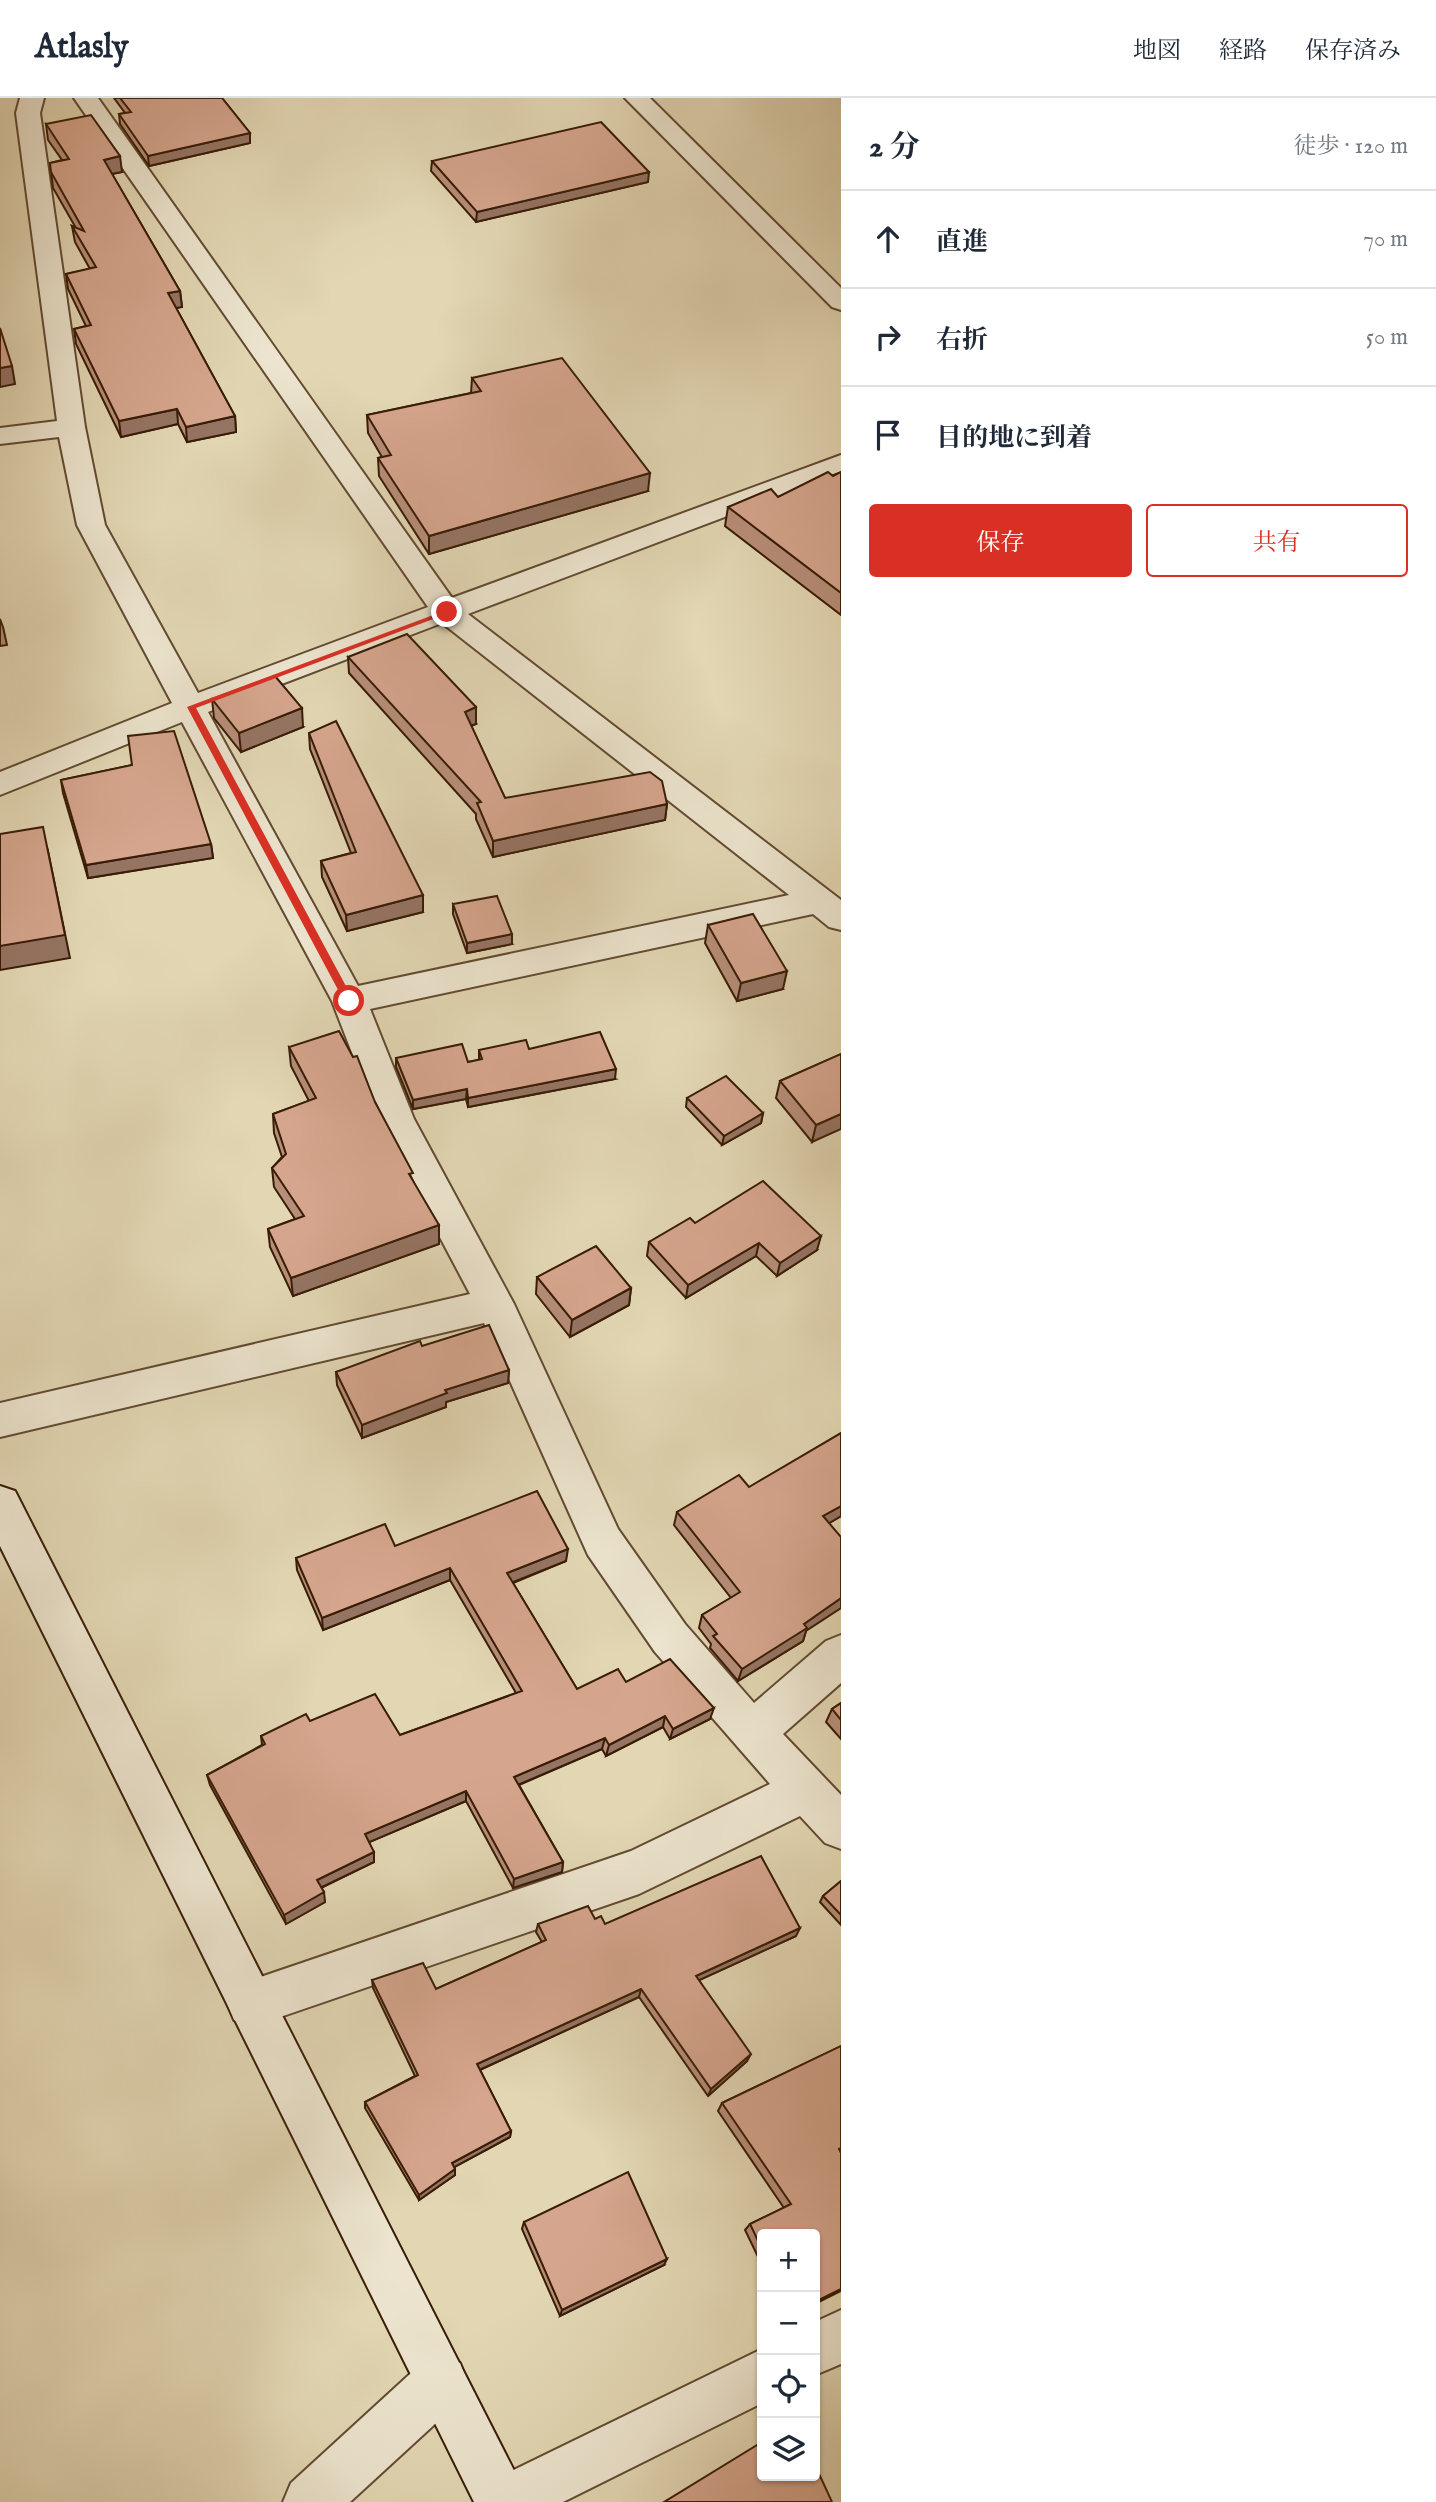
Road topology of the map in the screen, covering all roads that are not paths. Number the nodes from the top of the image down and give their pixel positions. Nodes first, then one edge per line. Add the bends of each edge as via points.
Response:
1 (86, 98) edge
2 (637, 98) edge
3 (23, 112) edge
4 (841, 302) edge
5 (71, 427) junction
6 (0, 436) edge
7 (841, 463) edge
8 (447, 612) junction
9 (191, 707) junction
10 (0, 783) edge
11 (830, 910) edge
12 (349, 1001) junction
13 (495, 1304) junction
14 (0, 1420) edge
15 (0, 1504) edge
16 (841, 1654) edge
17 (752, 1733) junction
18 (805, 1790) junction
19 (841, 1827) edge
20 (251, 2003) junction
21 (841, 2336) edge
22 (820, 2346) edge
23 (757, 2377) edge
24 (441, 2382) junction
25 (310, 2502) edge
26 (505, 2502) edge

1 - 8 street
2 - 4 street
3 - 5 street
5 - 6 street
5 - 9 street via 92,525
7 - 8 street
8 - 9 street
8 - 11 street
9 - 10 street
9 - 12 street
11 - 12 street
12 - 13 street via 396,1120
13 - 14 street
13 - 17 street via 603,1542 670,1638
15 - 20 street
16 - 17 street
17 - 18 street
18 - 19 street
18 - 20 street via 639,1871
20 - 24 street
21 - 22 street
23 - 26 street
24 - 25 street
24 - 26 street

